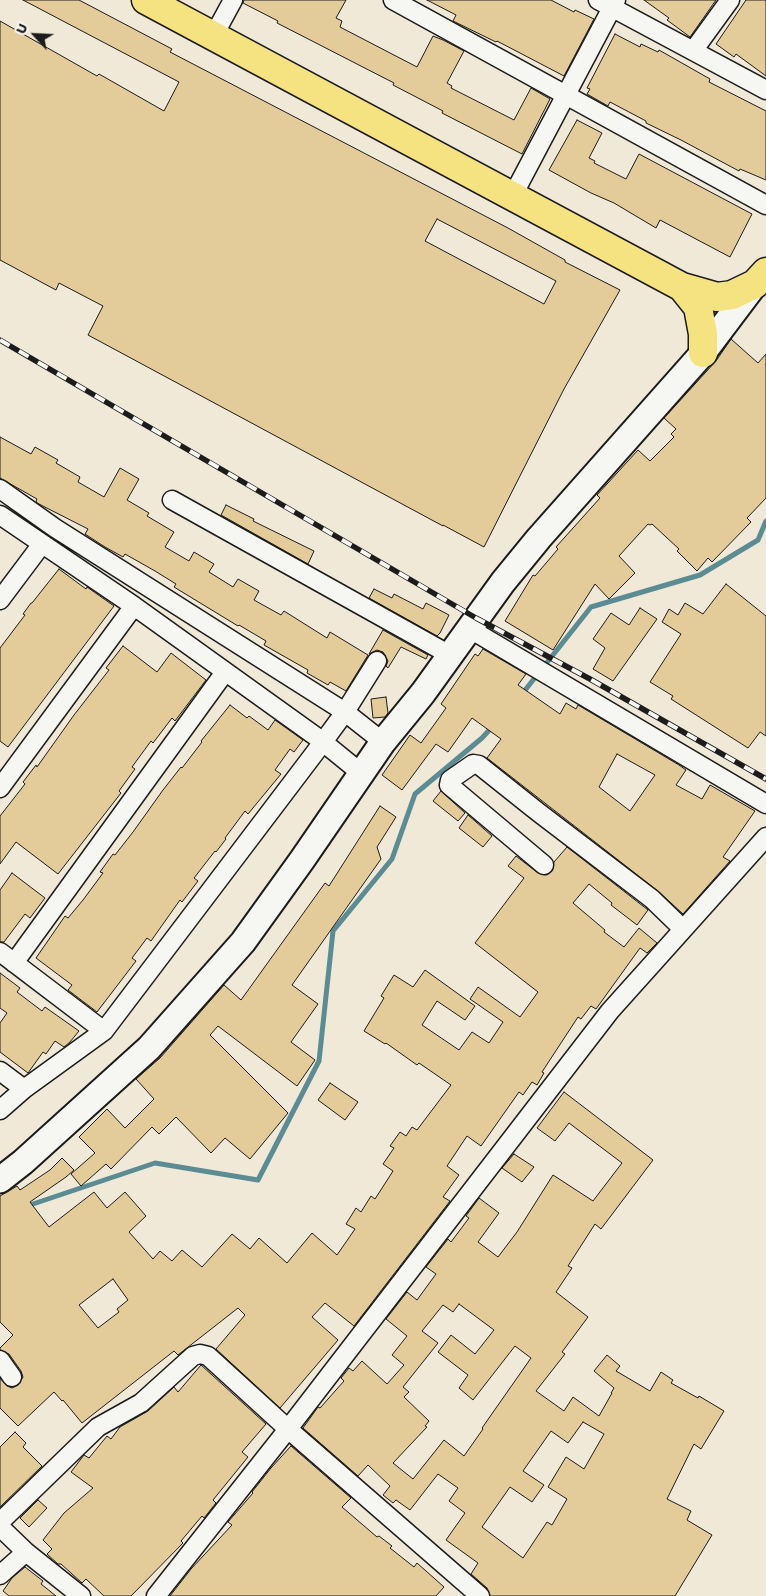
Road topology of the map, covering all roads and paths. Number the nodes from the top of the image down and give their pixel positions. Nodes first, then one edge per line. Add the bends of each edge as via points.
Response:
1 (146, 0) edge
2 (233, 0) edge
3 (392, 0) edge
4 (730, 0) edge
5 (608, 2) edge
6 (214, 36) junction
7 (692, 50) junction
8 (766, 90) edge
9 (565, 94) junction
10 (512, 197) junction
11 (766, 205) edge
12 (761, 278) edge
13 (682, 287) junction
14 (703, 353) junction
15 (0, 489) edge
16 (172, 500) dead end
17 (0, 515) edge
18 (42, 544) junction
19 (0, 600) edge
20 (134, 606) junction
21 (208, 625) junction
22 (470, 629) junction
23 (191, 647) junction
24 (450, 655) junction
25 (377, 661) dead end
26 (225, 672) junction
27 (345, 712) junction
28 (323, 742) junction
29 (383, 742) junction
30 (361, 773) junction
31 (0, 788) edge
32 (766, 804) edge
33 (766, 837) edge
34 (544, 865) dead end
35 (683, 929) junction
36 (0, 952) edge
37 (14, 963) junction
38 (104, 1031) junction
39 (0, 1071) edge
40 (24, 1090) junction
41 (0, 1110) edge
42 (0, 1180) edge
43 (0, 1360) edge
44 (12, 1377) dead end
45 (288, 1429) junction
46 (0, 1522) edge
47 (0, 1527) edge
48 (26, 1552) junction
49 (0, 1575) edge
50 (82, 1596) edge
51 (156, 1596) edge
52 (480, 1596) edge

1 - 6 highway
2 - 6 street
3 - 9 street
4 - 7 street
5 - 7 street
5 - 9 street
6 - 10 highway
7 - 8 street
9 - 10 street
9 - 11 street
10 - 13 highway
12 - 13 highway via 732,296 717,297
12 - 14 main road
13 - 14 highway via 698,307
14 - 22 main road via 539,538 497,589
15 - 21 street via 55,528
16 - 24 street
17 - 18 street
18 - 19 street
18 - 20 street
20 - 23 street
20 - 31 street
21 - 23 street
21 - 27 street
22 - 24 main road
22 - 32 street
23 - 26 street
24 - 29 main road
25 - 27 street
26 - 28 street
26 - 37 street
27 - 28 street
27 - 29 street
28 - 30 street
28 - 38 street
29 - 30 main road
30 - 42 main road via 243,942 149,1048
33 - 35 street
34 - 35 street via 449,785 450,780 473,764 479,765 652,899
35 - 45 street via 610,1011
36 - 37 street
37 - 38 street
38 - 40 street
39 - 40 street
40 - 41 street
43 - 44 street
45 - 46 street via 208,1356 196,1354 141,1403 98,1427
45 - 51 street
45 - 52 street
47 - 48 street
48 - 49 street
48 - 50 street

